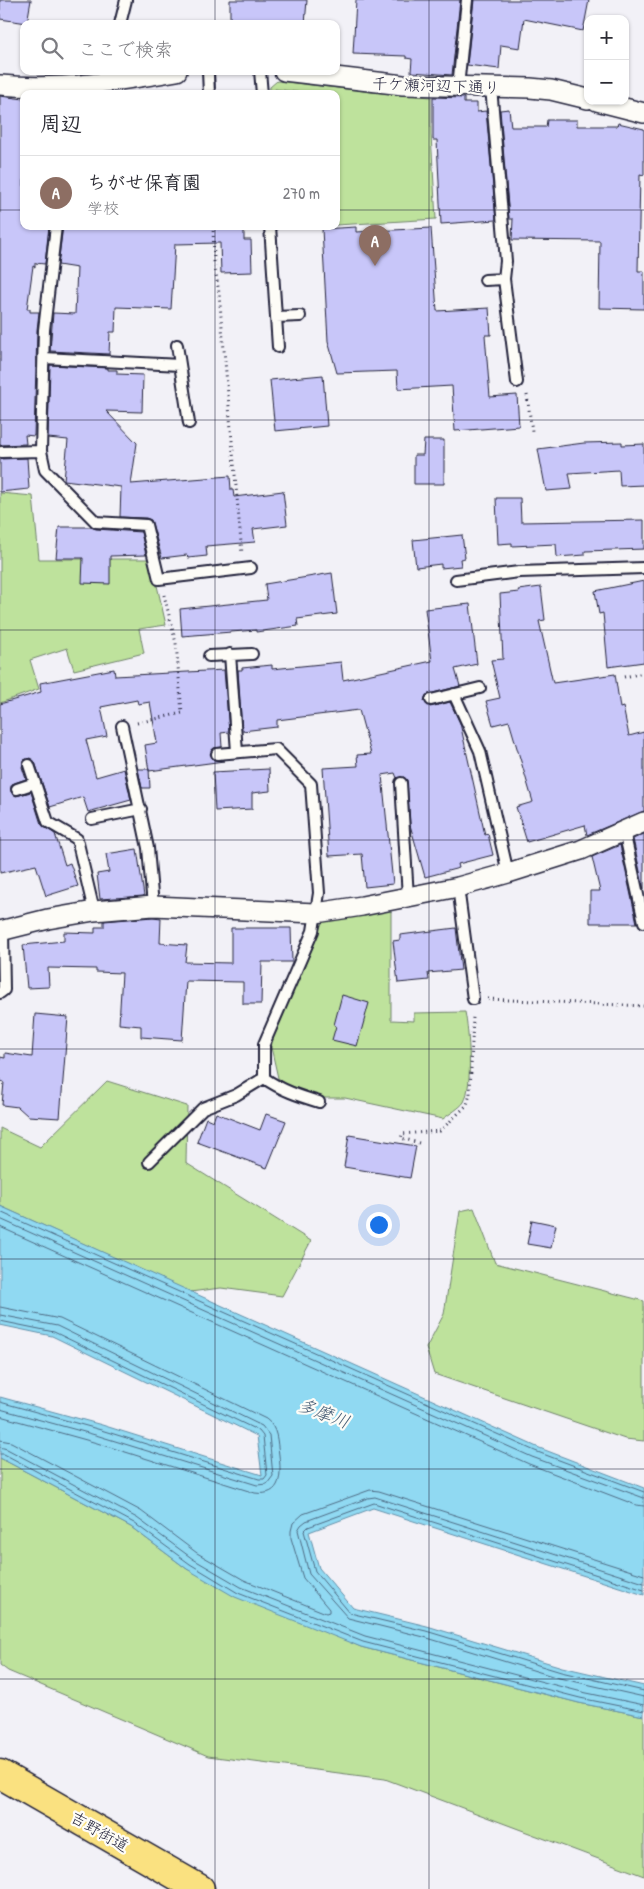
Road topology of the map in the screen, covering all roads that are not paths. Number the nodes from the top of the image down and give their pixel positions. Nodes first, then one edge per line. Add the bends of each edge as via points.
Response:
1 (126, 0) edge
2 (467, 0) edge
3 (121, 20) edge
4 (150, 75) edge
5 (208, 75) edge
6 (260, 75) edge
7 (318, 75) edge
8 (95, 83) edge
9 (0, 85) edge
10 (458, 87) junction
11 (491, 87) junction
12 (209, 90) edge
13 (262, 90) edge
14 (584, 98) edge
15 (613, 105) edge
16 (644, 113) edge
17 (56, 230) edge
18 (270, 230) edge
19 (504, 278) junction
20 (485, 280) dead end
21 (300, 316) dead end
22 (276, 317) junction
23 (177, 345) dead end
24 (278, 347) dead end
25 (44, 358) junction
26 (180, 365) junction
27 (516, 382) road end
28 (189, 422) dead end
29 (41, 451) junction
30 (1, 452) edge
31 (644, 568) edge
32 (247, 569) road end
33 (456, 580) dead end
34 (230, 654) junction
35 (252, 654) dead end
36 (209, 656) dead end
37 (480, 688) dead end
38 (454, 694) junction
39 (431, 700) dead end
40 (122, 726) road end
41 (237, 752) junction
42 (218, 754) dead end
43 (29, 766) dead end
44 (401, 782) dead end
45 (35, 783) junction
46 (17, 789) dead end
47 (140, 809) junction
48 (92, 819) dead end
49 (644, 822) edge
50 (624, 830) junction
51 (508, 873) junction
52 (458, 887) junction
53 (408, 897) junction
54 (153, 906) junction
55 (94, 911) junction
56 (316, 913) junction
57 (644, 922) edge
58 (2, 931) edge
59 (0, 993) edge
60 (473, 998) road end
61 (264, 1078) junction
62 (319, 1102) dead end
63 (149, 1162) dead end
64 (0, 1774) edge
65 (172, 1882) edge
66 (200, 1889) edge

1 - 3 lane
2 - 10 lane
4 - 8 street
5 - 12 lane
6 - 13 lane
7 - 10 street, 千ケ瀬河辺下通り via 403,85
8 - 9 street via 33,87
10 - 11 street, 千ケ瀬河辺下通り
11 - 14 street, 千ケ瀬河辺下通り via 551,90
11 - 19 lane via 506,261
15 - 16 street
17 - 25 lane via 44,330
18 - 22 lane
19 - 20 lane
19 - 27 lane
21 - 22 lane
22 - 24 lane
23 - 26 lane
25 - 26 lane
25 - 29 lane
26 - 28 lane
29 - 30 lane
29 - 32 lane via 45,470 96,522 146,525 160,578
31 - 33 lane via 519,572
34 - 35 lane
34 - 36 lane
34 - 41 lane
37 - 38 lane
38 - 39 lane
38 - 51 lane via 480,751
40 - 47 lane
41 - 42 lane
41 - 56 lane via 276,749 312,784 319,893
43 - 45 lane
44 - 53 lane
45 - 46 lane
45 - 55 lane via 48,822 78,839
47 - 48 lane
47 - 54 lane via 148,848
49 - 50 street
50 - 51 street via 580,850
50 - 57 lane
51 - 52 street
52 - 53 street
52 - 60 lane
53 - 56 street
54 - 55 street
54 - 56 street
55 - 58 street
56 - 61 lane via 313,931 264,1044
58 - 59 lane via 4,990
61 - 62 lane via 296,1096
61 - 63 lane via 236,1095 203,1108
64 - 65 highway, 吉野街道
65 - 66 highway, 吉野街道

